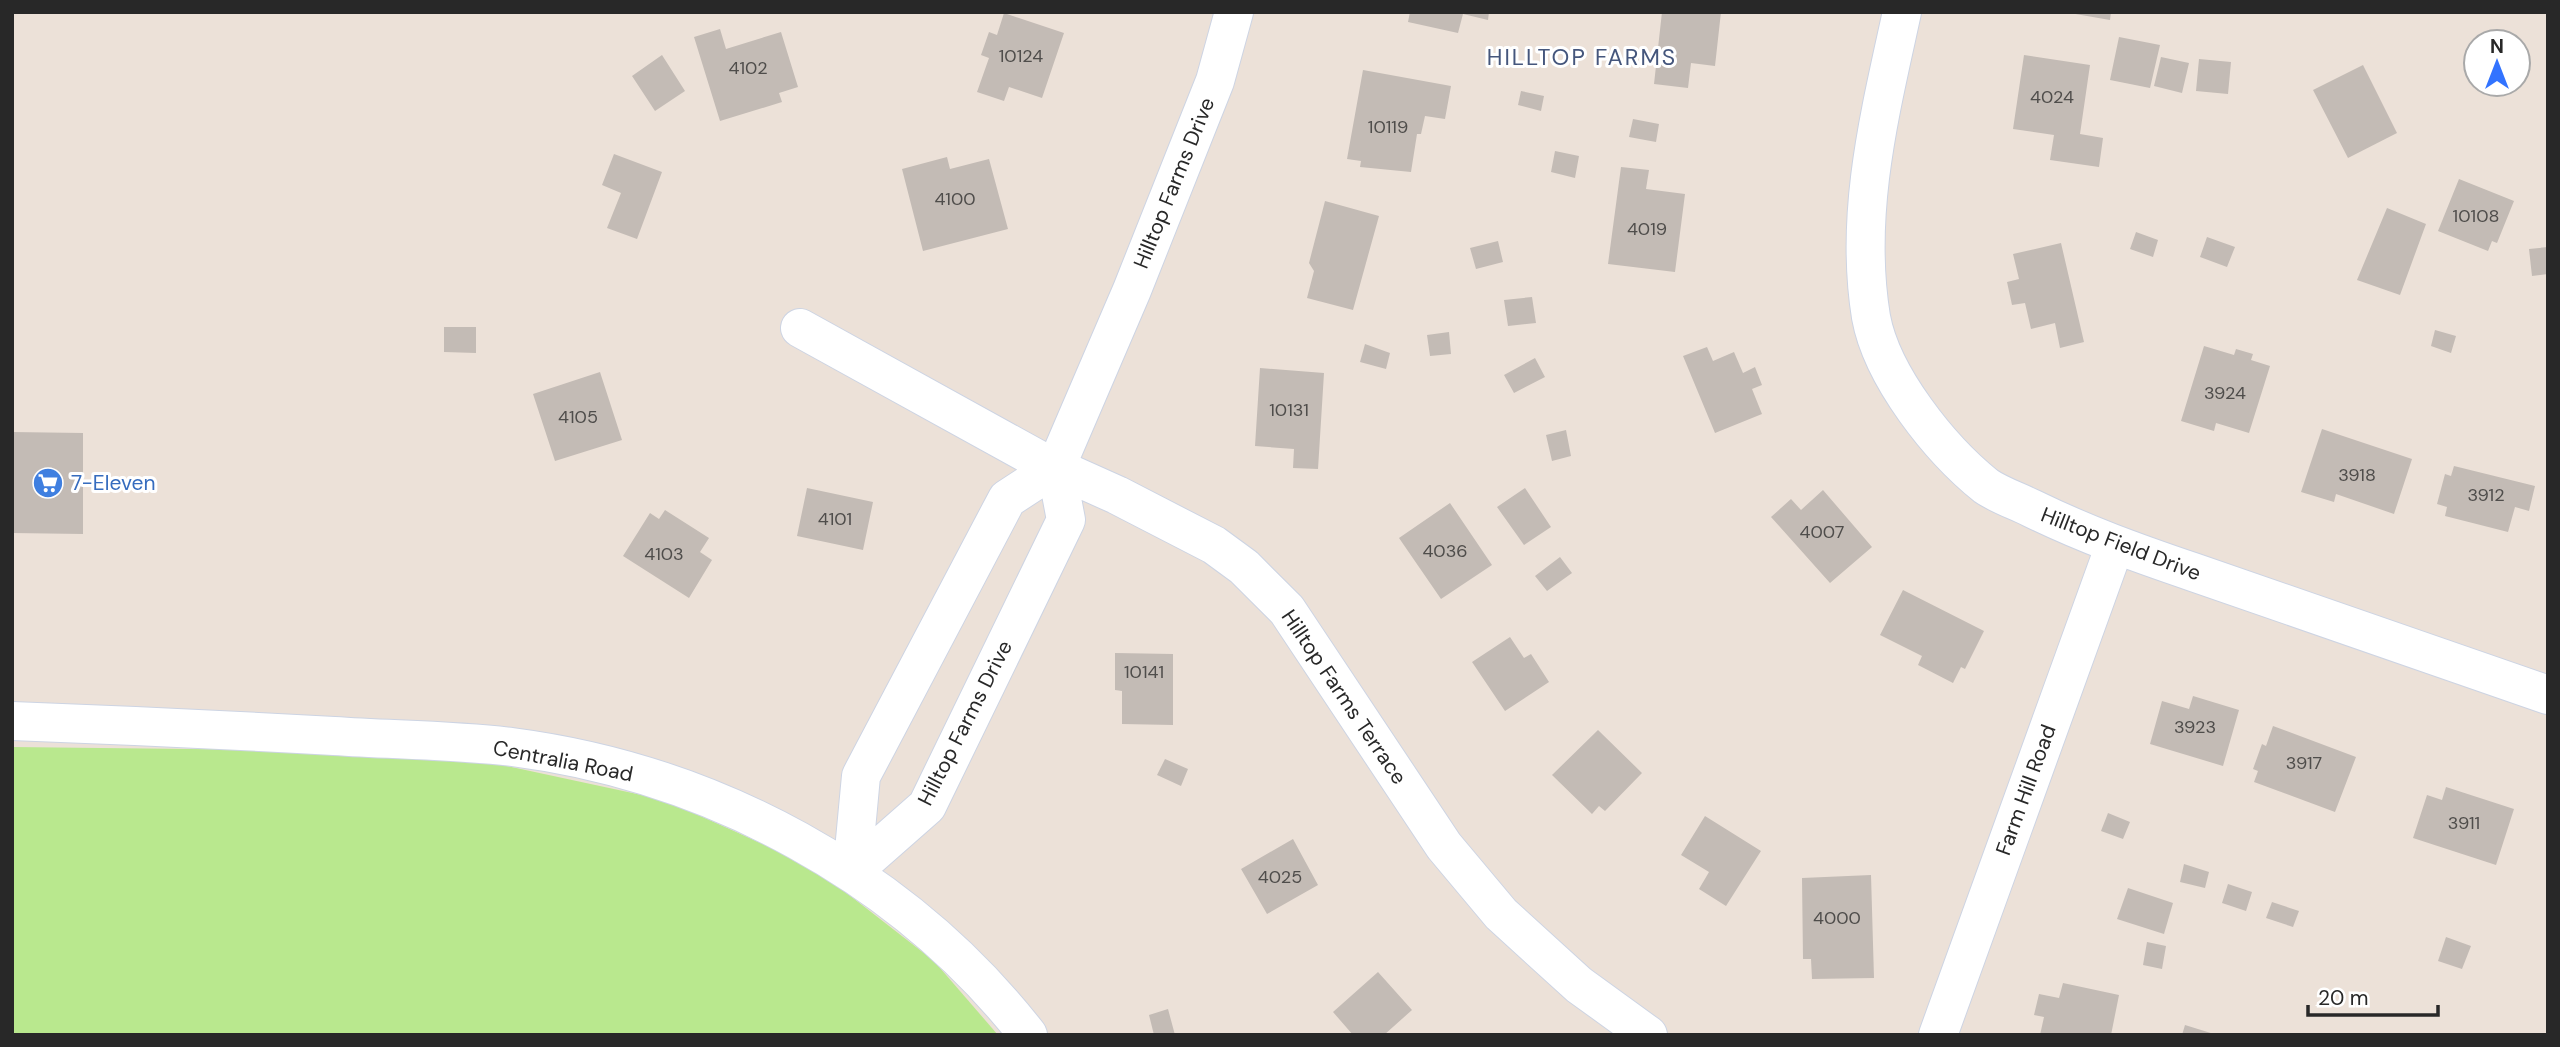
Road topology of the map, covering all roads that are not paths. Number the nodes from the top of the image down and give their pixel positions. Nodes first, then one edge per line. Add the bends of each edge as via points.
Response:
1 (1234, 12) edge
2 (1902, 12) edge
3 (800, 328) dead end
4 (1056, 467) junction
5 (2115, 545) junction
6 (2548, 695) edge
7 (12, 721) edge
8 (852, 872) junction
9 (1028, 1035) edge
10 (1648, 1035) edge
11 (1938, 1035) edge

1 - 4 street, Hilltop Farms Drive via 1215,80
2 - 5 street, Hilltop Field Drive via 1867,195 1866,264 1872,320 1884,354 1907,397 1943,446 1988,487
3 - 4 street, Hilltop Farms Terrace
4 - 8 street via 1007,499 861,776
4 - 8 street, Hilltop Farms Drive via 1066,520 927,806
4 - 10 street, Hilltop Farms Terrace via 1213,545 1244,567 1287,610 1444,846 1501,914 1579,985
5 - 6 street, Hilltop Field Drive
5 - 11 street, Farm Hill Road
7 - 8 street, Centralia Road via 511,747 599,763 668,783 734,808
8 - 9 street, Centralia Road via 930,931

